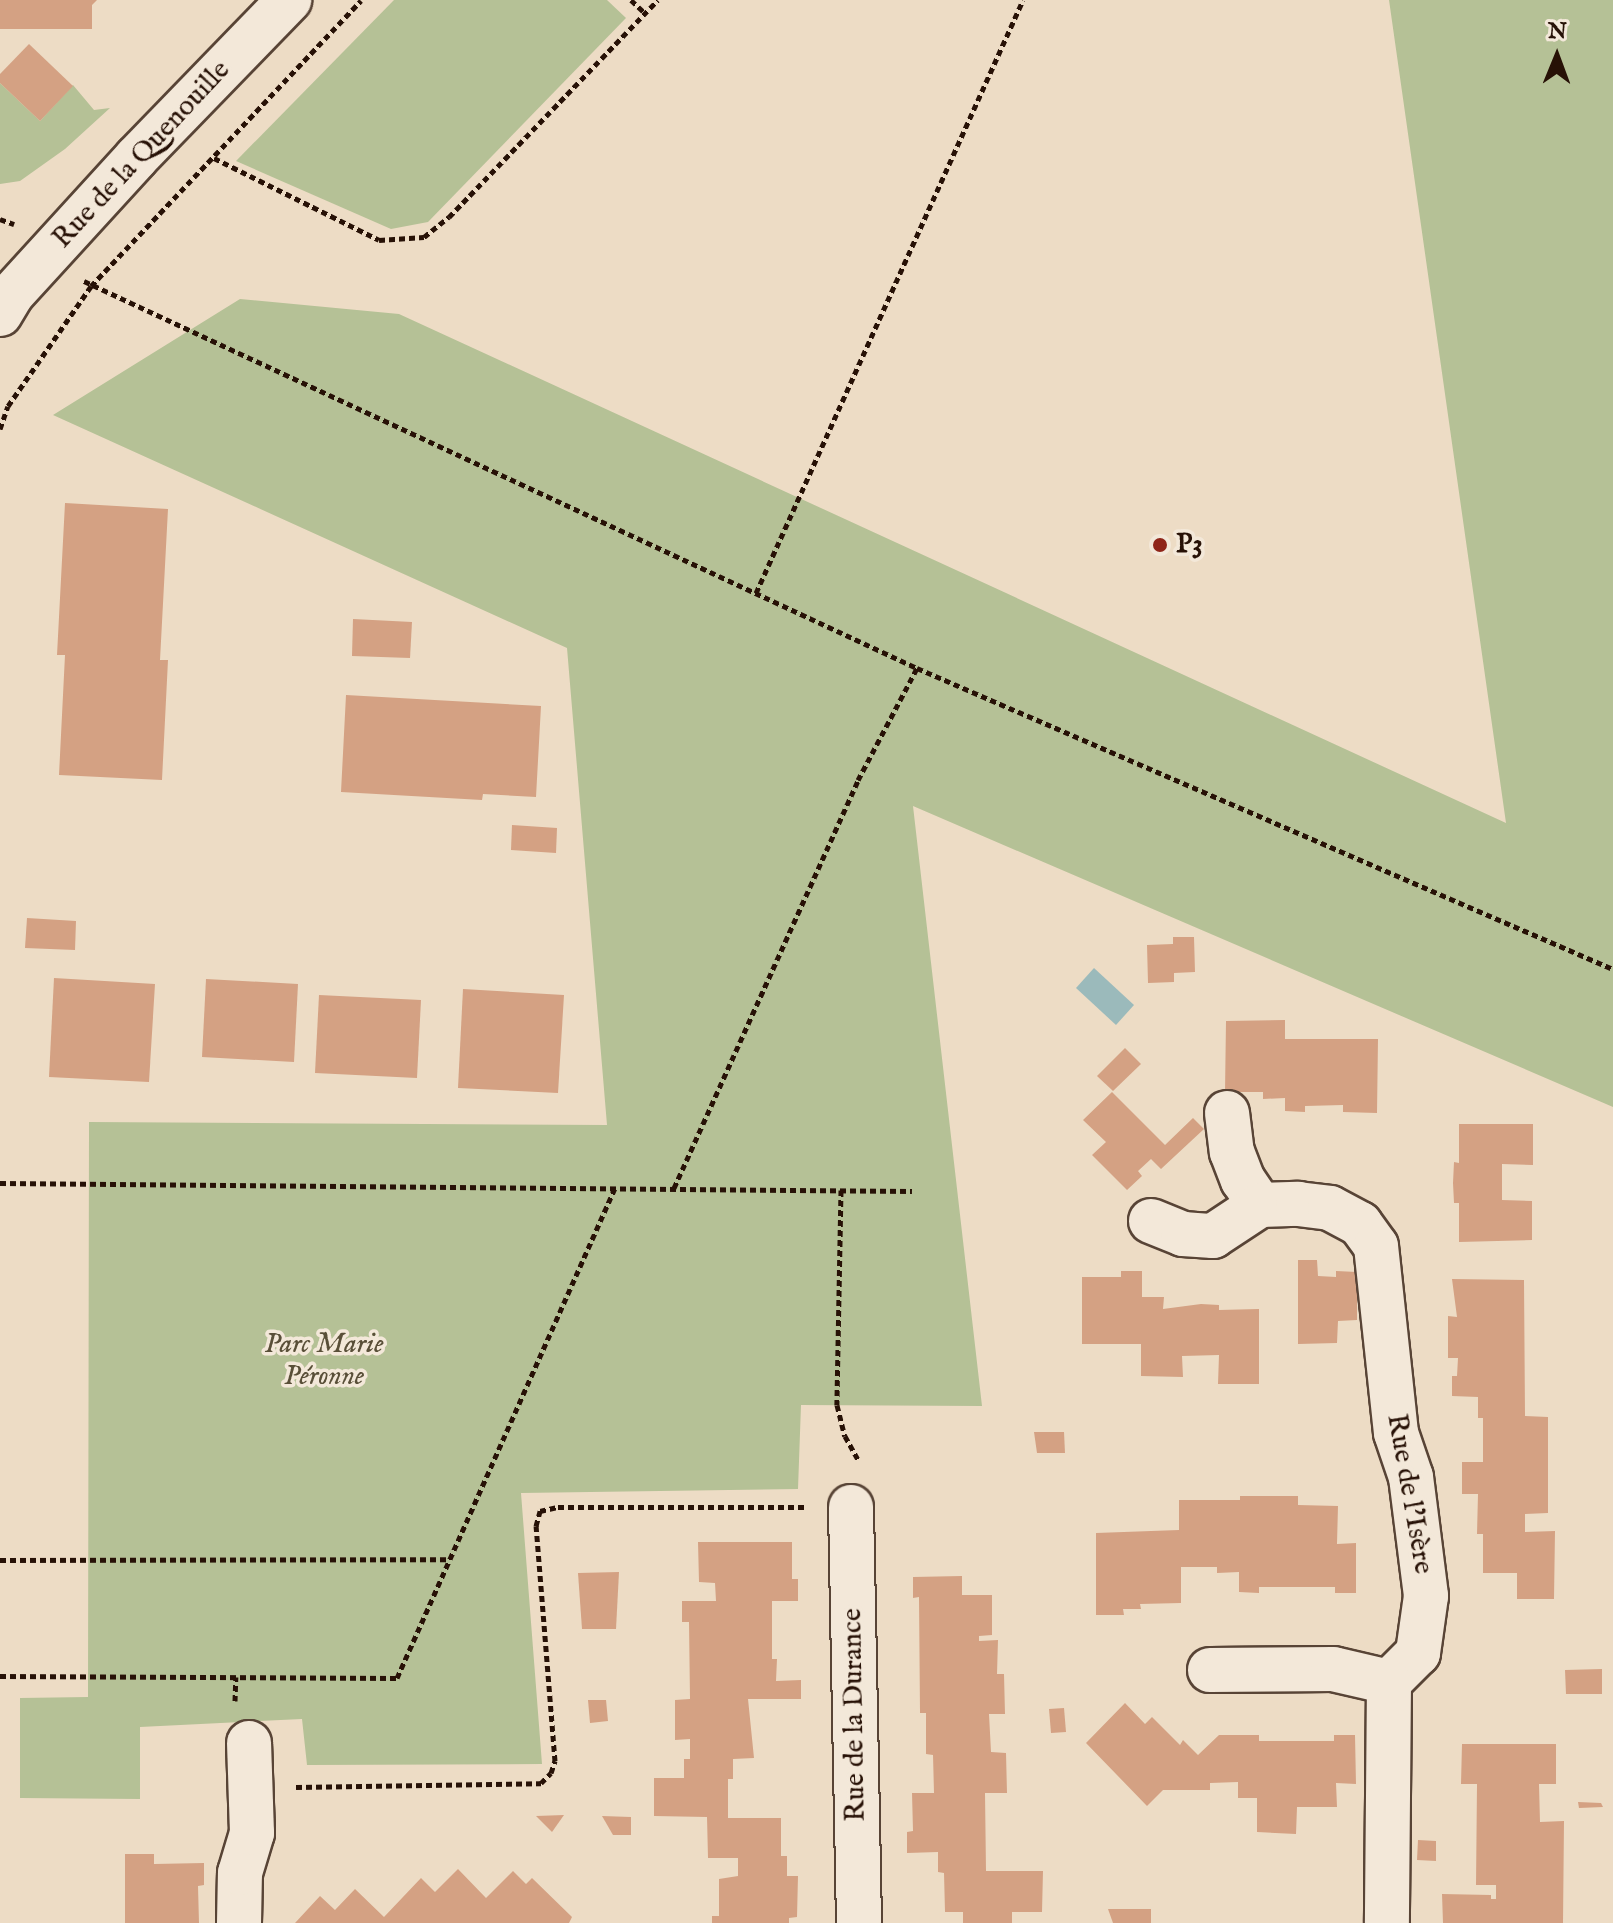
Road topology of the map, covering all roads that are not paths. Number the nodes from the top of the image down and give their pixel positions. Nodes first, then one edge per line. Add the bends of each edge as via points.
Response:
1 (289, 0) edge
2 (0, 314) edge
3 (1227, 1113) dead end
4 (1260, 1205) junction
5 (1151, 1221) dead end
6 (851, 1507) road end
7 (1210, 1670) dead end
8 (1389, 1682) junction
9 (249, 1743) dead end
10 (239, 1923) edge
11 (859, 1923) edge
12 (1387, 1923) edge

1 - 2 street, Rue de la Quenouille via 137,157 12,294
3 - 4 street via 1232,1152
4 - 5 street via 1213,1236 1183,1234
4 - 8 street, Rue de l'Isère via 1330,1208 1360,1224 1376,1246 1396,1433 1411,1477 1426,1596 1418,1653
6 - 11 street, Rue de la Durance
7 - 8 street via 1333,1669
8 - 12 street
9 - 10 street via 252,1833 240,1873

